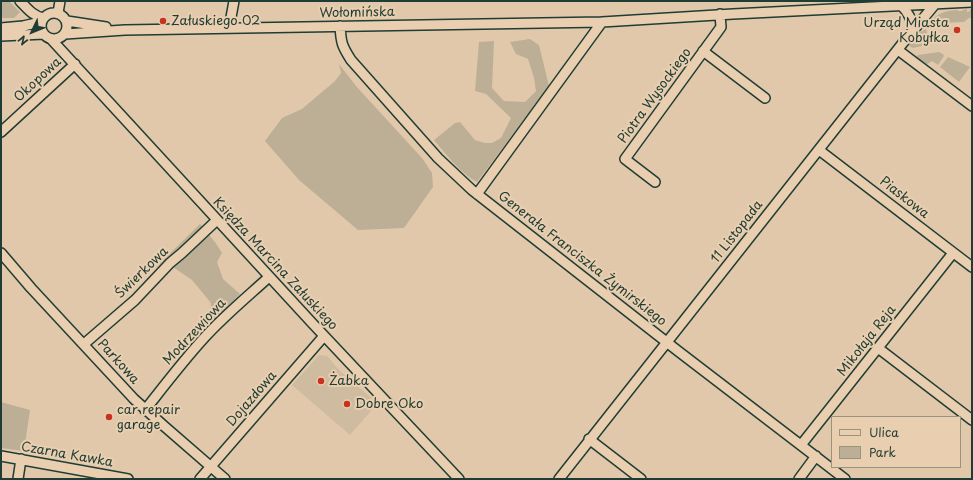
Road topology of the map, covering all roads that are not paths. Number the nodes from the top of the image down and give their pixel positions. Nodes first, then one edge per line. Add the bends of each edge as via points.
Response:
1 (20, 1) edge
2 (60, 1) edge
3 (234, 1) edge
4 (972, 2) edge
5 (936, 4) junction
6 (901, 5) junction
7 (58, 13) junction
8 (720, 14) junction
9 (42, 20) junction
10 (67, 21) junction
11 (602, 22) junction
12 (340, 26) junction
13 (1, 28) edge
14 (229, 28) junction
15 (914, 29) junction
16 (125, 30) junction
17 (64, 35) junction
18 (1, 36) edge
19 (47, 36) junction
20 (898, 50) junction
21 (703, 51) junction
22 (74, 64) junction
23 (765, 98) dead end
24 (972, 106) edge
25 (1, 132) edge
26 (819, 150) junction
27 (655, 182) dead end
28 (477, 194) junction
29 (217, 220) junction
30 (1, 253) edge
31 (953, 253) junction
32 (972, 267) edge
33 (269, 277) junction
34 (324, 336) junction
35 (667, 342) junction
36 (84, 344) junction
37 (878, 348) junction
38 (145, 410) junction
39 (972, 420) edge
40 (589, 439) junction
41 (801, 445) junction
42 (1, 456) edge
43 (816, 456) junction
44 (21, 459) junction
45 (211, 466) junction
46 (831, 468) edge
47 (831, 468) edge
48 (18, 479) edge
49 (128, 479) edge
50 (200, 479) edge
51 (225, 479) edge
52 (459, 479) edge
53 (559, 479) edge
54 (641, 479) edge
55 (799, 479) edge
56 (845, 479) edge

1 - 9 street
2 - 7 street
3 - 14 street
4 - 5 street, Wołomińska
5 - 6 street, Wołomińska
5 - 15 street, 11 Listopada
6 - 8 street, Wołomińska
6 - 15 street via 906,10
7 - 9 street via 50,13
7 - 10 street
8 - 11 street, Wołomińska
8 - 21 street, Piotra Wysockiego via 721,27
9 - 13 street via 24,26
9 - 19 street via 42,30
10 - 16 street, Wołomińska
10 - 17 street via 68,26
11 - 12 street, Wołomińska
11 - 28 street
12 - 14 street, Wołomińska
12 - 28 street, Generała Franciszka Żymirskiego via 342,46 350,60 438,158
14 - 16 street, Wołomińska
15 - 20 street, 11 Listopada
16 - 17 street, Wołomińska
17 - 19 street via 59,39
17 - 22 street, Księdza Marcina Załuskiego via 68,53
18 - 19 street
19 - 22 street, Księdza Marcina Załuskiego
20 - 24 street
20 - 26 street, 11 Listopada
21 - 23 street
21 - 27 street, Piotra Wysockiego via 625,159
22 - 25 street, Okopowa
22 - 29 street, Księdza Marcina Załuskiego
26 - 31 street, Piaskowa
26 - 35 street, 11 Listopada
28 - 35 street, Generała Franciszka Żymirskiego
29 - 33 street, Księdza Marcina Załuskiego
29 - 36 street, Świerkowa via 170,263 135,300
30 - 36 street, Parkowa
31 - 32 street, Piaskowa
31 - 37 street, Mikołaja Reja
33 - 34 street, Księdza Marcina Załuskiego
33 - 38 street, Modrzewiowa via 218,323 189,354
34 - 45 street, Dojazdowa
34 - 52 street, Księdza Marcina Załuskiego
35 - 40 street, 11 Listopada
35 - 41 street, Generała Franciszka Żymirskiego
36 - 38 street, Parkowa
37 - 39 street
37 - 41 street, Mikołaja Reja
38 - 45 street, Parkowa
40 - 53 street, 11 Listopada
40 - 54 street
41 - 43 street, Generała Franciszka Żymirskiego
42 - 44 street, Czarna Kawka
43 - 46 street, Generała Franciszka Żymirskiego
43 - 55 street
44 - 48 street
44 - 49 street, Czarna Kawka
45 - 50 street, Dojazdowa
45 - 51 street, Parkowa
47 - 56 street, Generała Franciszka Żymirskiego

